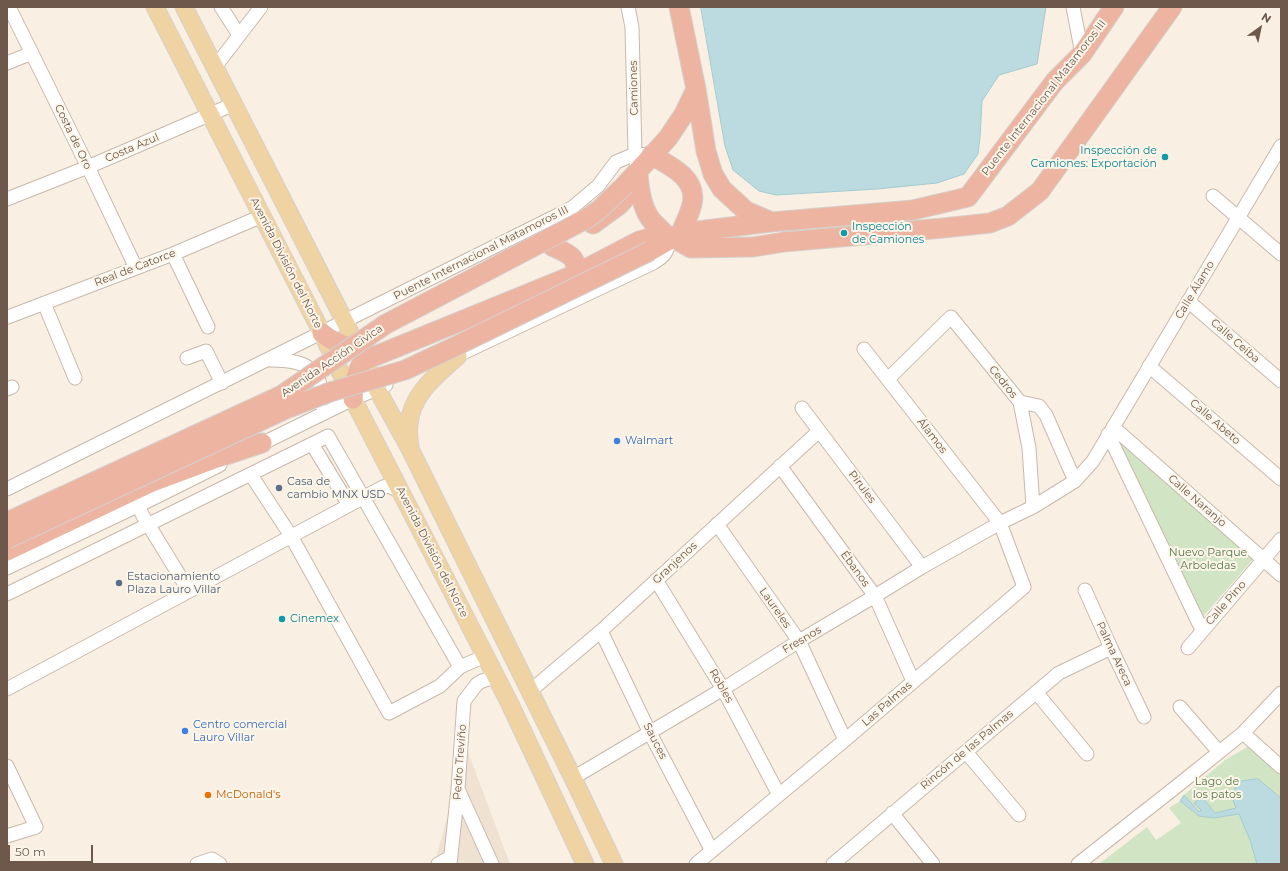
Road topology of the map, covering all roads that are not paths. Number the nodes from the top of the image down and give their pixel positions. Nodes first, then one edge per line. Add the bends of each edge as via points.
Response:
1 (9, 7) edge
2 (155, 7) edge
3 (221, 7) edge
4 (261, 7) edge
5 (628, 7) edge
6 (679, 7) edge
7 (1072, 7) edge
8 (1114, 7) edge
9 (1172, 7) edge
10 (188, 8) edge
11 (239, 35) junction
12 (32, 53) junction
13 (1082, 54) junction
14 (7, 63) edge
15 (215, 67) junction
16 (696, 89) junction
17 (234, 104) junction
18 (210, 114) junction
19 (1281, 146) edge
20 (88, 167) junction
21 (638, 169) junction
22 (1213, 196) dead end
23 (968, 197) junction
24 (7, 199) edge
25 (262, 216) junction
26 (1238, 217) junction
27 (771, 222) junction
28 (943, 228) junction
29 (674, 237) junction
30 (552, 246) junction
31 (172, 254) junction
32 (1281, 254) edge
33 (136, 268) junction
34 (574, 275) junction
35 (1188, 301) junction
36 (44, 303) junction
37 (8, 317) edge
38 (344, 322) junction
39 (208, 327) dead end
40 (322, 333) junction
41 (864, 349) dead end
42 (360, 354) junction
43 (458, 356) junction
44 (187, 358) dead end
45 (268, 360) junction
46 (1149, 366) junction
47 (75, 378) dead end
48 (888, 379) junction
49 (1281, 381) edge
50 (222, 383) junction
51 (377, 389) junction
52 (352, 399) junction
53 (1020, 402) junction
54 (802, 408) dead end
55 (306, 422) junction
56 (820, 431) junction
57 (1111, 431) junction
58 (262, 443) junction
59 (311, 445) junction
60 (410, 449) junction
61 (780, 466) junction
62 (389, 470) junction
63 (251, 475) junction
64 (1281, 479) edge
65 (1075, 481) junction
66 (383, 487) junction
67 (7, 489) edge
68 (402, 496) junction
69 (362, 498) junction
70 (138, 505) junction
71 (348, 506) junction
72 (1033, 507) junction
73 (7, 522) edge
74 (1000, 523) junction
75 (717, 524) junction
76 (148, 525) junction
77 (291, 536) junction
78 (7, 539) edge
79 (1281, 539) edge
80 (7, 551) edge
81 (1264, 560) junction
82 (922, 567) junction
83 (7, 568) edge
84 (1281, 575) edge
85 (656, 580) junction
86 (1085, 590) dead end
87 (190, 591) junction
88 (7, 594) edge
89 (875, 596) junction
90 (1202, 630) junction
91 (601, 631) junction
92 (799, 641) junction
93 (506, 646) junction
94 (1111, 648) junction
95 (1188, 648) dead end
96 (485, 656) junction
97 (460, 667) junction
98 (496, 677) junction
99 (913, 681) junction
100 (9, 684) edge
101 (724, 689) junction
102 (529, 692) junction
103 (1036, 692) junction
104 (1281, 693) edge
105 (1180, 707) dead end
106 (1144, 717) dead end
107 (650, 733) junction
108 (1243, 733) junction
109 (845, 740) junction
110 (966, 752) junction
111 (1219, 752) junction
112 (1087, 754) dead end
113 (7, 766) edge
114 (1281, 767) edge
115 (573, 778) junction
116 (458, 788) junction
117 (12, 790) edge
118 (779, 795) junction
119 (892, 813) junction
120 (1019, 815) dead end
121 (7, 836) edge
122 (712, 851) junction
123 (450, 861) edge
124 (197, 864) edge
125 (220, 864) edge
126 (438, 864) edge
127 (492, 864) edge
128 (585, 864) edge
129 (614, 864) edge
130 (696, 864) edge
131 (832, 864) edge
132 (933, 864) edge
133 (1078, 864) edge

1 - 12 street, Costa de Oro
2 - 18 main road, Avenida División del Norte
3 - 11 street
4 - 11 street
5 - 21 street, Camiones via 632,27
6 - 16 highway
7 - 13 street
8 - 13 highway, Puente Internacional Matamoros III
9 - 28 highway via 1040,191 1008,216 990,223
10 - 15 main road
11 - 15 street
12 - 14 street
12 - 20 street, Costa de Oro
13 - 23 highway, Puente Internacional Matamoros III via 1055,81
15 - 17 main road
16 - 21 highway, Puente Internacional Matamoros III via 668,138
16 - 27 highway via 706,151 713,174 722,189 746,211
17 - 18 street, Costa Azul
17 - 38 main road
18 - 20 street, Costa Azul
18 - 25 main road, Avenida División del Norte
19 - 26 street, Calle Álamo
20 - 24 street, Costa Azul
20 - 33 street, Costa de Oro
21 - 29 highway via 646,210 652,220
21 - 29 highway via 676,170 689,183 692,203
21 - 30 highway via 619,205 599,220
21 - 38 street, Puente Internacional Matamoros III via 616,162 598,186 574,207
21 - 73 highway, Avenida Acción Civica, bridge via 599,210 586,219 392,321 282,395
22 - 26 street
23 - 27 highway via 913,210
23 - 28 highway, Puente Internacional Matamoros III via 953,221
25 - 31 street, Real de Catorce
25 - 40 main road, Avenida División del Norte
26 - 32 street
26 - 35 street, Calle Álamo
27 - 29 highway
28 - 29 highway via 753,247 691,248
29 - 34 highway via 653,237 639,241
29 - 43 street via 663,257 653,263
29 - 78 highway, Avenida Acción Civica, bridge via 452,348 412,366 286,409
30 - 34 highway via 572,257 576,268
30 - 42 highway
31 - 33 street, Real de Catorce
31 - 39 street
33 - 36 street, Real de Catorce
34 - 42 highway
35 - 46 street, Calle Álamo
35 - 49 street, Calle Ceiba
36 - 37 street, Real de Catorce
36 - 47 street
38 - 40 street, Puente Internacional Matamoros III
38 - 42 main road
40 - 42 highway
40 - 45 street
40 - 52 main road, Avenida División del Norte
41 - 48 street, Álamos
42 - 51 main road
42 - 52 highway
43 - 51 street
43 - 60 main road via 428,384 415,403 409,425
44 - 50 street via 206,350
45 - 50 street
45 - 55 street via 298,362 317,375 321,386 320,400 315,412
46 - 57 street, Calle Álamo
46 - 64 street, Calle Abeto
48 - 53 street, Cedros via 950,317
48 - 74 street, Álamos
50 - 67 street
51 - 52 street
51 - 60 main road
52 - 55 street
52 - 62 main road, Avenida División del Norte
53 - 65 street via 1039,406 1046,415
53 - 72 street, Cedros via 1028,448
54 - 56 street, Pirules
55 - 58 street
56 - 61 street, Granjenos
56 - 82 street, Pirules
57 - 65 street, Calle Álamo via 1093,461
57 - 81 street, Calle Naranjo
57 - 90 street
58 - 70 street
58 - 80 highway via 152,482
59 - 63 street
59 - 69 street via 328,436
59 - 71 street
60 - 93 main road
61 - 75 street, Granjenos
61 - 89 street, Ébanos
62 - 66 street via 387,482
62 - 68 main road, Avenida División del Norte
63 - 76 street
63 - 77 street
65 - 72 street, Fresnos
66 - 68 street via 389,486
66 - 69 street
68 - 96 main road, Avenida División del Norte
69 - 71 street
69 - 97 street
70 - 76 street
70 - 83 street
71 - 77 street
72 - 74 street, Fresnos
74 - 82 street, Fresnos
74 - 99 street, Las Palmas via 1024,587
75 - 85 street, Granjenos
75 - 92 street, Laureles
76 - 87 street
76 - 88 street
77 - 87 street
77 - 97 street via 389,713 440,686
79 - 81 street, Calle Pino
81 - 84 street, Calle Naranjo
81 - 90 street, Calle Pino
82 - 89 street, Fresnos
85 - 91 street, Granjenos
85 - 101 street, Robles
86 - 94 street, Palma Areca
87 - 100 street
89 - 92 street, Fresnos
89 - 99 street, Ébanos
90 - 95 street, Calle Pino
91 - 102 street, Granjenos
91 - 107 street, Sauces
92 - 101 street, Fresnos
92 - 109 street, Laureles
93 - 96 main road
93 - 102 main road
94 - 103 street, Rincón de las Palmas via 1059,673
94 - 106 street, Palma Areca
96 - 97 street
96 - 98 main road, Avenida División del Norte
98 - 116 street, Pedro Treviño via 476,684 464,701
98 - 128 main road, Avenida División del Norte
99 - 109 street, Las Palmas
101 - 107 street, Fresnos
101 - 118 street, Robles
102 - 115 main road
103 - 110 street, Rincón de las Palmas
103 - 112 street
104 - 108 street
105 - 111 street
107 - 115 street, Fresnos
107 - 122 street, Sauces
108 - 111 street
108 - 114 street
109 - 118 street, Las Palmas
110 - 119 street, Rincón de las Palmas
110 - 120 street
111 - 133 street
113 - 117 street
115 - 129 main road
116 - 123 street, Pedro Treviño
116 - 127 street
117 - 121 street via 36,827
118 - 122 street, Las Palmas
119 - 131 street, Rincón de las Palmas
119 - 132 street
122 - 130 street, Las Palmas
123 - 126 street
124 - 125 street via 212,859

